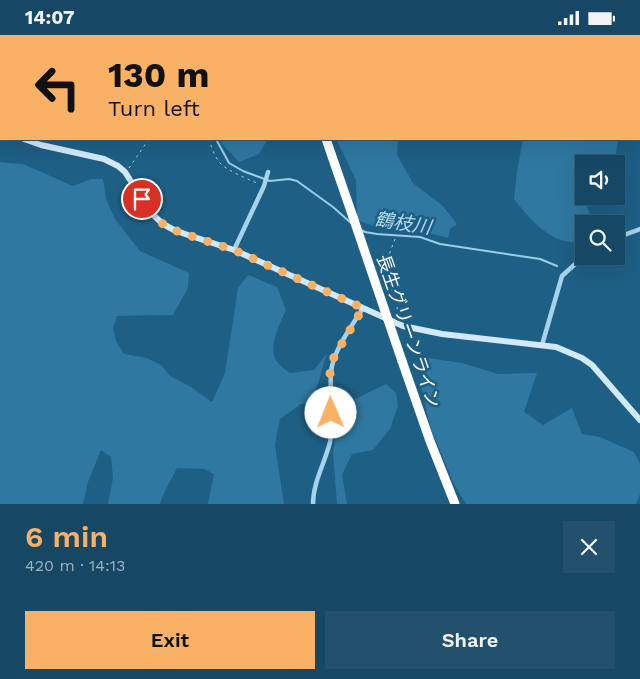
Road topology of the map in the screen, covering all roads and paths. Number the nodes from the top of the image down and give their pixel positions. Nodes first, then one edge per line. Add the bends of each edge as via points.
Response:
1 (27, 140) edge
2 (148, 140) edge
3 (209, 140) edge
4 (326, 140) edge
5 (125, 172) junction
6 (268, 173) dead end
7 (264, 186) junction
8 (640, 229) edge
9 (625, 235) edge
10 (395, 239) dead end
11 (234, 250) junction
12 (575, 264) edge
13 (363, 308) junction
14 (403, 326) junction
15 (542, 345) junction
16 (640, 420) edge
17 (313, 504) edge
18 (455, 504) edge

1 - 5 street via 104,159
2 - 5 path
3 - 7 path via 220,162 238,175
4 - 18 highway, 長生グリーンライン, bridge via 430,441
5 - 11 street via 151,213 163,224
6 - 7 street
7 - 11 street
8 - 9 street
10 - 14 path via 384,265
11 - 13 street
12 - 15 street via 562,276
13 - 14 street
13 - 17 street via 334,357 330,372 331,441 315,487
14 - 15 street via 442,334
15 - 16 street via 556,347 592,365

